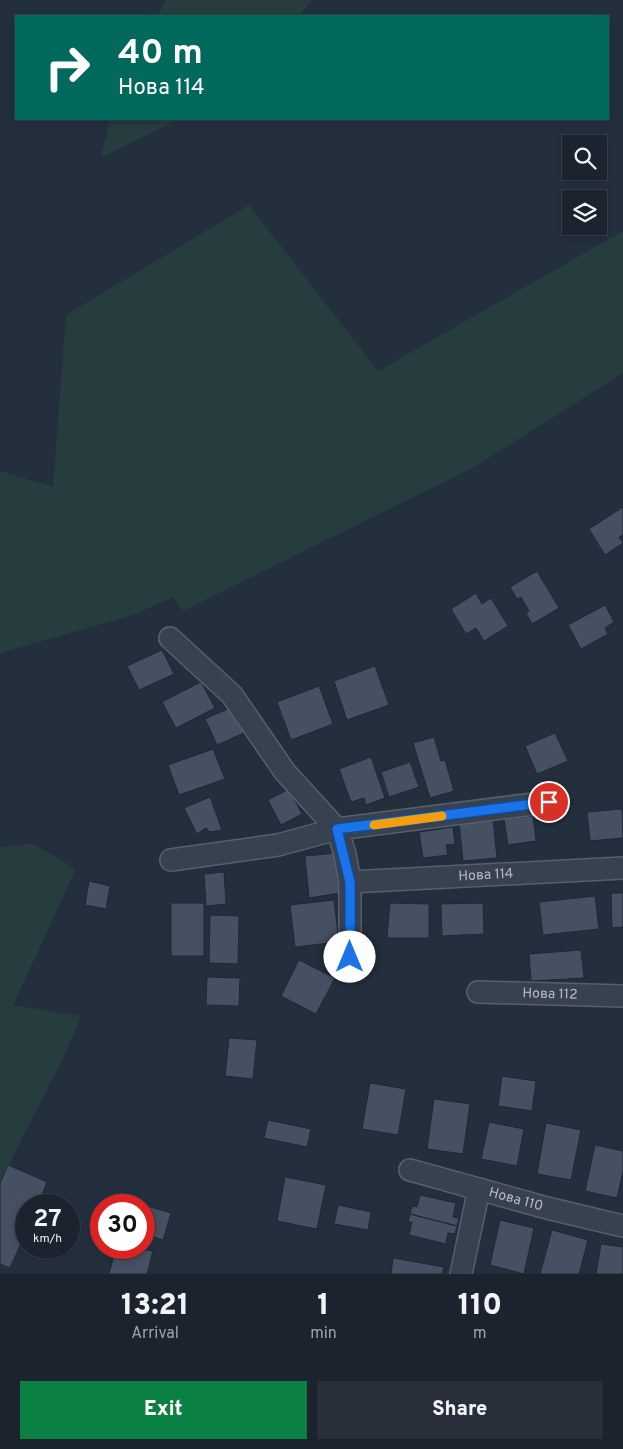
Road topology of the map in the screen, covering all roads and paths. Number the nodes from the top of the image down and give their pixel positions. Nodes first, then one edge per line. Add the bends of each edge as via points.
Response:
1 (170, 638) dead end
2 (549, 802) dead end
3 (337, 829) junction
4 (171, 860) dead end
5 (623, 868) edge
6 (350, 882) junction
7 (350, 957) dead end
8 (478, 992) dead end
9 (623, 996) edge
10 (410, 1170) dead end
11 (479, 1190) junction
12 (623, 1226) edge
13 (461, 1274) edge

1 - 3 street via 232,695 285,772
2 - 3 street
3 - 4 street via 278,845
3 - 6 street
5 - 6 street, Нова 114
6 - 7 street
8 - 9 street, Нова 112
10 - 11 street, Нова 110
11 - 12 street, Нова 110
11 - 13 street

